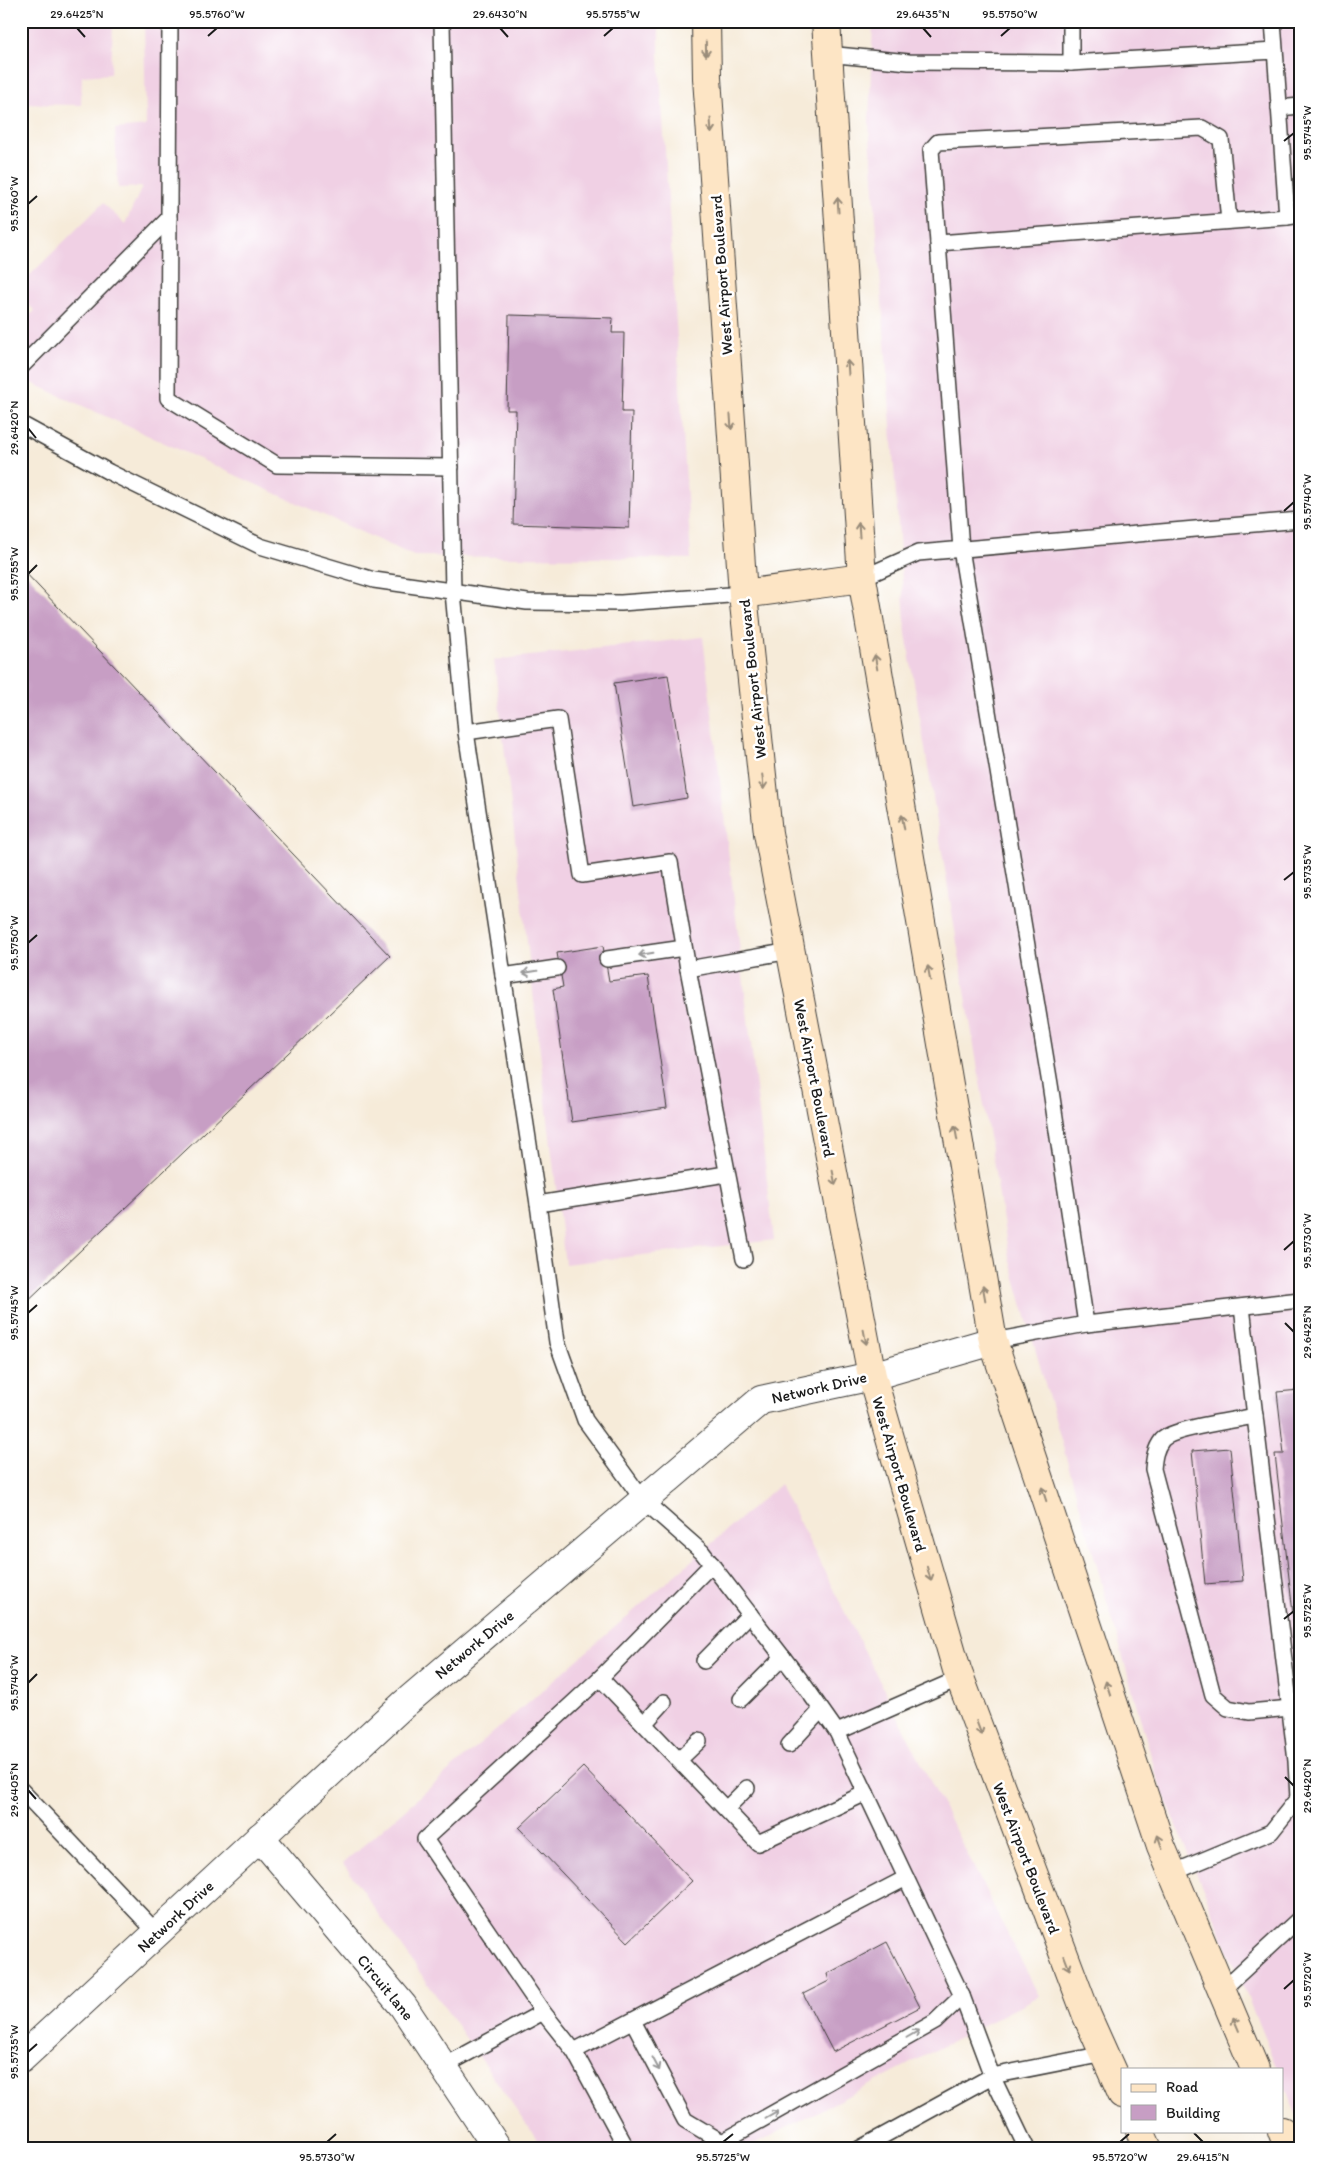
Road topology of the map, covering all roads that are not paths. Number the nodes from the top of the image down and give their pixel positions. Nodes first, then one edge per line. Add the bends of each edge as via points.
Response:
1 (170, 21) edge
2 (442, 21) edge
3 (706, 21) edge
4 (826, 21) edge
5 (1072, 21) edge
6 (1273, 21) edge
7 (1275, 51) junction
8 (828, 54) junction
9 (1071, 63) junction
10 (1300, 106) edge
11 (1279, 108) junction
12 (1293, 216) edge
13 (169, 218) junction
14 (1229, 221) junction
15 (938, 243) junction
16 (21, 367) edge
17 (21, 424) edge
18 (451, 467) junction
19 (1300, 520) edge
20 (961, 549) junction
21 (862, 578) junction
22 (453, 592) junction
23 (743, 594) junction
24 (466, 732) junction
25 (684, 948) junction
26 (790, 951) junction
27 (607, 960) dead end
28 (556, 968) dead end
29 (688, 969) junction
30 (503, 976) junction
31 (726, 1174) junction
32 (538, 1204) junction
33 (744, 1259) dead end
34 (1300, 1300) edge
35 (1242, 1307) junction
36 (1086, 1324) junction
37 (992, 1341) junction
38 (872, 1376) junction
39 (1255, 1416) junction
40 (644, 1500) junction
41 (712, 1564) junction
42 (750, 1614) junction
43 (783, 1657) junction
44 (704, 1661) dead end
45 (1292, 1661) edge
46 (600, 1678) junction
47 (960, 1678) junction
48 (741, 1699) dead end
49 (664, 1702) dead end
50 (1290, 1708) junction
51 (821, 1710) junction
52 (644, 1724) junction
53 (836, 1732) junction
54 (699, 1741) dead end
55 (789, 1745) dead end
56 (679, 1760) junction
57 (747, 1788) dead end
58 (21, 1790) edge
59 (866, 1793) junction
60 (726, 1809) junction
61 (260, 1837) junction
62 (1172, 1873) junction
63 (906, 1878) junction
64 (1300, 1918) edge
65 (156, 1933) junction
66 (1222, 1990) junction
67 (962, 1996) junction
68 (544, 2012) junction
69 (633, 2021) junction
70 (574, 2051) junction
71 (1104, 2054) junction
72 (21, 2059) edge
73 (444, 2066) junction
74 (1255, 2068) edge
75 (992, 2076) junction
76 (1121, 2092) edge
77 (1140, 2132) edge
78 (1282, 2132) edge
79 (498, 2149) edge
80 (627, 2149) edge
81 (859, 2149) edge
82 (1027, 2149) edge
83 (1148, 2149) edge
84 (1289, 2149) edge

1 - 13 lane
2 - 18 lane
3 -> 23 main road, West Airport Boulevard via 707,78
4 - 8 main road
5 - 9 lane
6 - 7 lane
7 - 9 lane
7 - 11 lane
8 - 9 lane via 909,62
21 -> 8 main road
10 - 11 lane
11 - 12 lane
12 - 14 lane
13 - 16 lane
13 - 18 lane via 168,398 277,465
14 - 15 lane
14 - 15 lane via 1221,140 1202,128 938,142 931,150
15 - 20 lane
17 - 22 lane via 108,472 260,546 374,580
18 - 22 lane
19 - 20 lane
20 - 21 lane via 918,553
20 - 36 lane via 1050,1084
21 - 23 main road
37 -> 21 main road
22 - 23 lane via 527,602 621,602
22 - 24 lane
23 -> 26 main road, West Airport Boulevard via 768,833
24 - 25 lane via 558,720 582,875 670,862
24 - 30 lane
25 -> 27 lane
25 - 29 lane
26 - 29 lane
26 -> 38 main road, West Airport Boulevard
28 -> 30 lane
29 - 31 lane
30 - 32 lane
31 - 32 lane
31 - 33 lane
32 - 40 lane via 557,1342 585,1420
34 - 35 lane
35 - 36 lane
35 - 39 lane
36 - 37 lane
37 - 38 street, Network Drive
62 -> 37 main road
38 - 40 street, Network Drive via 761,1400
38 -> 47 main road, West Airport Boulevard
39 - 45 lane
39 - 50 lane via 1176,1431 1163,1438 1155,1452 1153,1469 1213,1694 1228,1708 1249,1712
40 - 41 lane
40 - 61 street, Network Drive via 403,1705
41 - 42 lane
41 - 46 lane
42 - 43 lane
42 - 44 lane
43 - 48 lane
43 - 51 lane
45 - 50 lane
46 - 52 lane
46 - 68 lane via 425,1839
47 - 53 lane
47 -> 71 main road, West Airport Boulevard via 1086,2016
49 - 52 lane
50 - 62 lane via 1298,1798 1290,1810 1271,1832
51 - 53 lane
51 - 55 lane
52 - 56 lane
53 - 59 lane
54 - 56 lane
56 - 60 lane
57 - 60 lane
58 - 65 lane
59 - 60 lane via 758,1843
59 - 63 lane
61 - 65 street, Network Drive
61 - 73 street, Circuit lane via 403,2006
62 - 66 main road
63 - 67 lane
63 - 69 lane
64 - 66 lane
65 - 72 street, Network Drive
74 -> 66 main road
69 -> 67 lane via 685,2120 722,2142 934,2022
67 - 75 lane
68 - 70 lane
68 - 73 lane
69 - 70 lane
70 - 80 lane
71 - 75 lane
71 - 76 main road, West Airport Boulevard
73 - 79 street, Circuit lane
75 - 81 lane
75 - 82 lane
77 - 83 main road
78 - 84 main road

